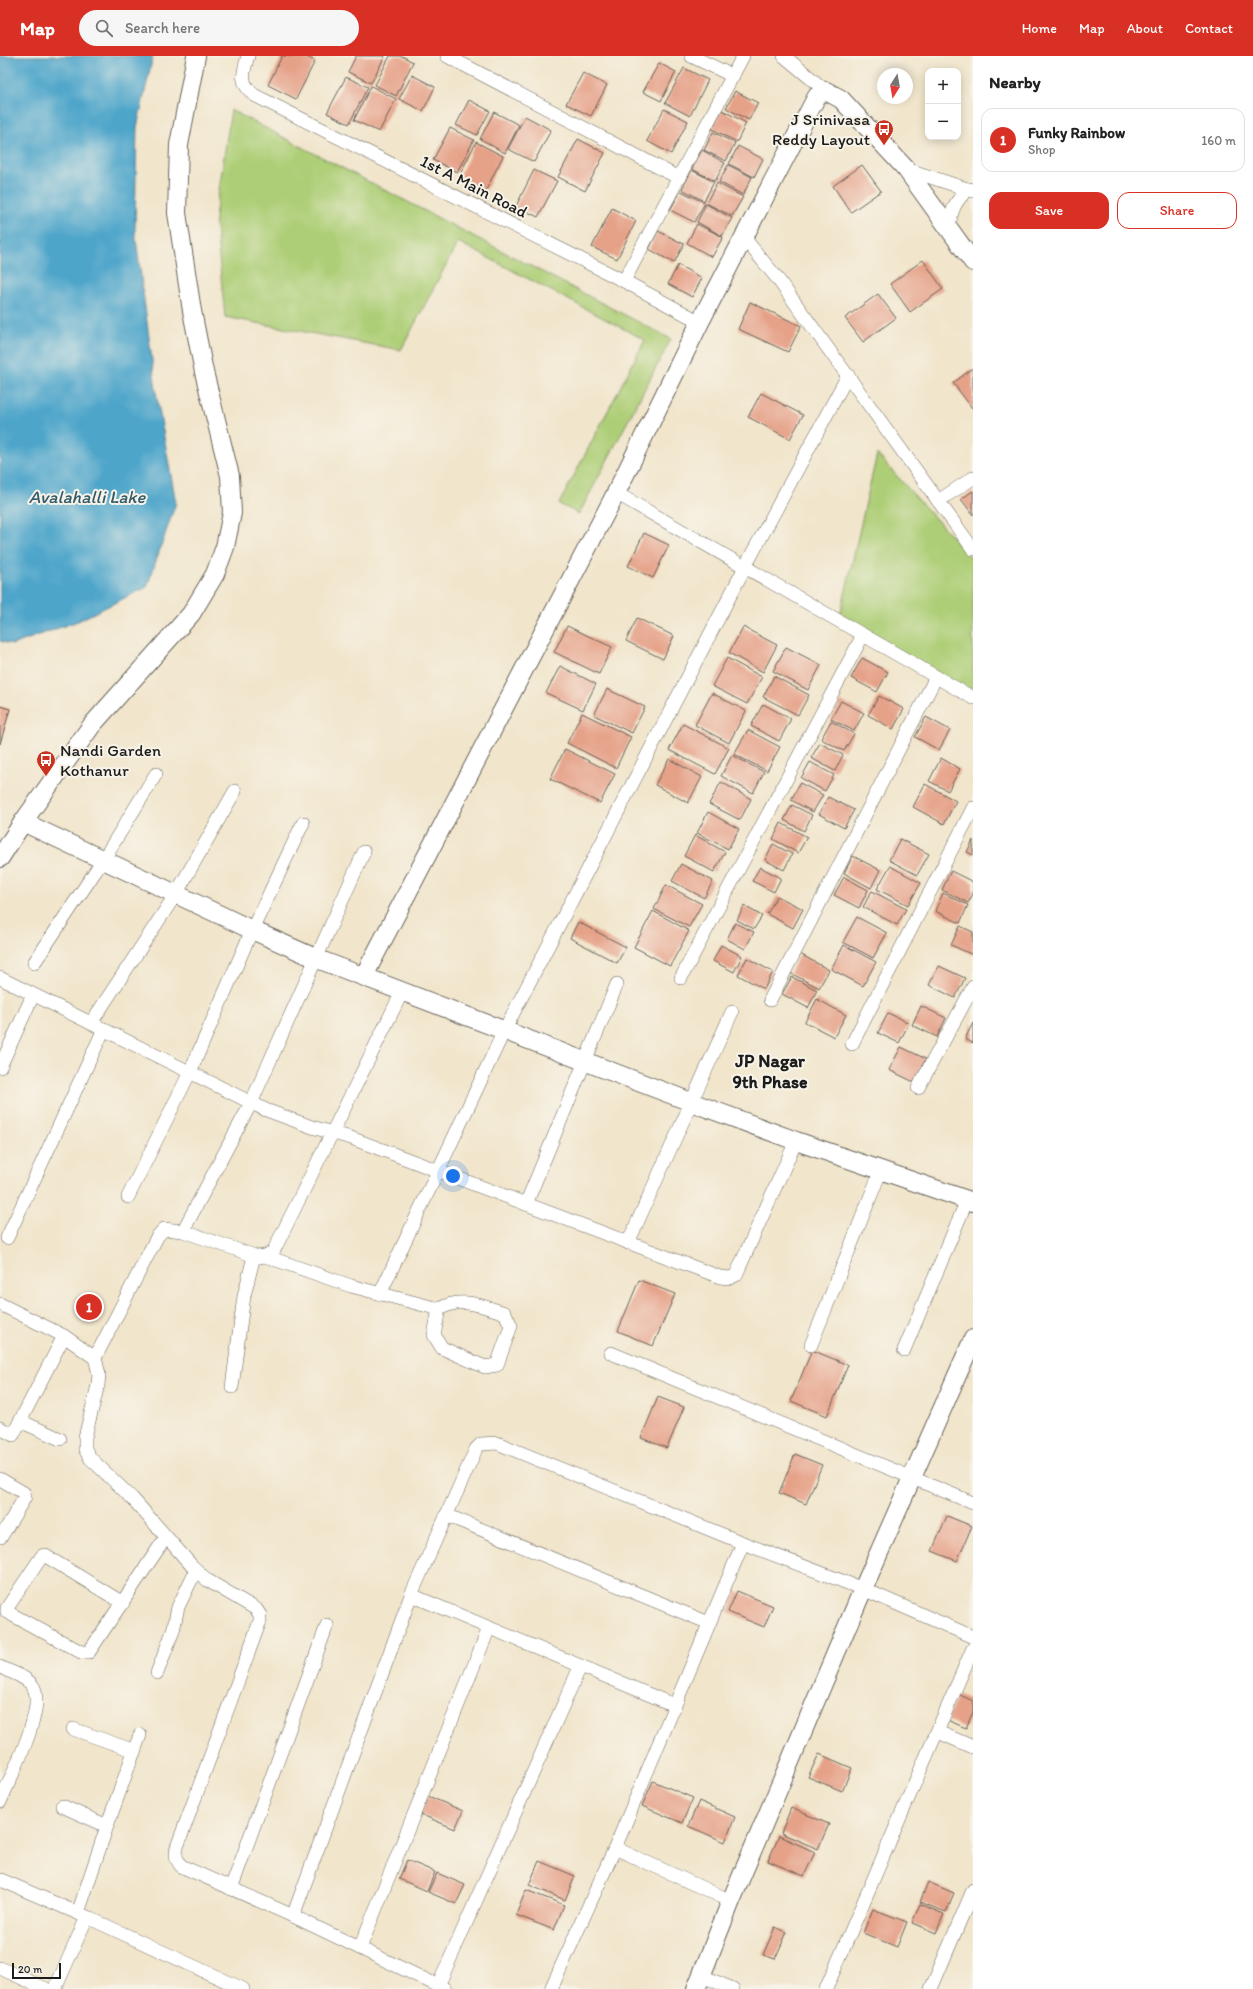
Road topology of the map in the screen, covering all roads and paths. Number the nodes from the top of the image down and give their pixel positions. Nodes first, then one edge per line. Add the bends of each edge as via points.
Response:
1 (196, 56) edge
2 (248, 56) edge
3 (447, 56) edge
4 (692, 56) edge
5 (743, 56) edge
6 (784, 56) edge
7 (733, 76) junction
8 (826, 91) junction
9 (906, 169) junction
10 (679, 178) junction
11 (971, 190) edge
12 (949, 228) junction
13 (744, 238) junction
14 (973, 262) edge
15 (624, 281) junction
16 (700, 322) junction
17 (848, 375) junction
18 (973, 478) edge
19 (616, 493) junction
20 (938, 501) junction
21 (973, 549) edge
22 (745, 568) junction
23 (863, 635) junction
24 (936, 677) junction
25 (973, 698) edge
26 (156, 774) dead end
27 (235, 790) dead end
28 (973, 808) edge
29 (23, 822) junction
30 (303, 823) dead end
31 (364, 852) dead end
32 (0, 858) edge
33 (103, 860) junction
34 (176, 894) junction
35 (252, 930) junction
36 (315, 958) junction
37 (34, 963) dead end
38 (364, 976) junction
39 (0, 978) edge
40 (681, 978) dead end
41 (617, 984) dead end
42 (973, 987) edge
43 (402, 992) junction
44 (33, 995) junction
45 (770, 1000) dead end
46 (732, 1012) dead end
47 (91, 1023) junction
48 (104, 1029) junction
49 (504, 1031) junction
50 (852, 1044) dead end
51 (586, 1061) junction
52 (0, 1067) edge
53 (190, 1072) junction
54 (918, 1088) dead end
55 (691, 1102) junction
56 (251, 1103) junction
57 (330, 1133) junction
58 (796, 1141) junction
59 (881, 1170) junction
60 (437, 1171) junction
61 (128, 1197) dead end
62 (970, 1201) edge
63 (526, 1204) junction
64 (183, 1231) junction
65 (7, 1238) dead end
66 (628, 1243) junction
67 (260, 1256) junction
68 (380, 1294) junction
69 (0, 1304) edge
70 (439, 1309) junction
71 (64, 1336) junction
72 (973, 1339) edge
73 (811, 1345) dead end
74 (904, 1350) dead end
75 (611, 1353) dead end
76 (95, 1358) junction
77 (232, 1387) dead end
78 (20, 1421) junction
79 (0, 1428) edge
80 (60, 1439) dead end
81 (912, 1477) junction
82 (0, 1479) edge
83 (973, 1502) edge
84 (446, 1515) junction
85 (1, 1537) edge
86 (166, 1537) junction
87 (743, 1543) junction
88 (196, 1570) junction
89 (863, 1589) junction
90 (411, 1595) junction
91 (123, 1603) junction
92 (709, 1623) junction
93 (327, 1625) dead end
94 (489, 1628) junction
95 (973, 1637) edge
96 (973, 1648) edge
97 (580, 1666) junction
98 (0, 1667) edge
99 (157, 1673) dead end
100 (674, 1705) junction
101 (73, 1729) dead end
102 (938, 1732) junction
103 (140, 1735) dead end
104 (973, 1747) edge
105 (135, 1751) junction
106 (0, 1802) edge
107 (62, 1806) dead end
108 (107, 1826) junction
109 (615, 1848) junction
110 (1, 1880) dead end
111 (231, 1889) junction
112 (973, 1890) edge
113 (731, 1901) junction
114 (83, 1915) junction
115 (293, 1916) junction
116 (360, 1948) junction
117 (0, 1968) edge
118 (699, 1983) edge
119 (441, 1987) edge
120 (46, 1989) edge
121 (55, 1989) edge
122 (243, 1989) edge
123 (551, 1989) edge
124 (733, 1989) edge
125 (826, 1989) edge
126 (931, 1989) edge

1 - 29 street via 178,145 177,213 204,372 230,476 232,513 225,547 215,574 191,614 92,725
2 - 15 street, 1st A Main Road via 243,83 254,95
3 - 10 street
4 - 7 street
5 - 7 street
6 - 8 street
7 - 10 street
8 - 9 street via 841,99
8 - 13 street via 817,96
9 - 11 street
9 - 12 street
10 - 15 street
11 - 12 street via 956,201
12 - 14 street
13 - 16 street
13 - 17 street via 777,278
15 - 16 street, 1st A Main Road
16 - 19 street
17 - 20 street
17 - 22 street
18 - 20 street
19 - 22 street
19 - 38 street
20 - 21 street
22 - 23 street
22 - 49 street
23 - 24 street
23 - 40 street
24 - 25 street
24 - 45 street
26 - 33 street
27 - 34 street
28 - 50 street
29 - 32 street
29 - 33 street
30 - 35 street
31 - 36 street
33 - 34 street
33 - 37 street
34 - 35 street
34 - 47 street
35 - 36 street
35 - 53 street
36 - 38 street
36 - 56 street
38 - 43 street
39 - 44 street
41 - 51 street
42 - 54 street
43 - 49 street
43 - 57 street
44 - 47 street
44 - 52 street
46 - 55 street
47 - 48 street
48 - 53 street
48 - 65 street
49 - 51 street
49 - 60 street
51 - 55 street
51 - 63 street
53 - 56 street
53 - 61 street
55 - 58 street
55 - 66 street
56 - 57 street
56 - 64 street
57 - 60 street via 351,1138
57 - 67 street via 272,1252
58 - 59 street
58 - 66 street via 736,1275 730,1278 720,1277
59 - 62 street
59 - 73 street
60 - 63 street
60 - 68 street
62 - 74 street
63 - 66 street
64 - 67 street
64 - 76 street via 164,1229 157,1237
67 - 68 street
67 - 77 street via 244,1296
68 - 70 street
69 - 71 street
70 - 70 street via 449,1303 468,1301 505,1313 510,1326 497,1365 485,1367 442,1348 434,1335
71 - 76 street
71 - 78 street
72 - 81 street
75 - 81 street
76 - 86 street via 99,1374 98,1385 85,1437 85,1449 90,1458 132,1498
78 - 79 street via 13,1435
78 - 80 street
81 - 83 street
81 - 89 street
82 - 85 street via 24,1493 25,1497
84 - 87 street via 476,1449 481,1444 497,1443
84 - 90 street
84 - 92 street
86 - 88 street
86 - 91 street
87 - 89 street
87 - 92 street
88 - 99 street via 178,1607 173,1631
88 - 111 street via 207,1580 256,1609 260,1615 260,1621 175,1855 181,1866
89 - 95 street
89 - 113 street
90 - 94 street
90 - 115 street
91 - 91 street via 42,1556 7,1608 7,1612 85,1653 89,1652
92 - 100 street
93 - 111 street
94 - 97 street
94 - 116 street
96 - 102 street
97 - 100 street
97 - 119 street
98 - 106 street via 29,1682 34,1688 36,1709 33,1723
100 - 109 street
101 - 105 street
102 - 104 street
102 - 125 street
103 - 105 street
105 - 108 street
107 - 108 street
108 - 114 street
109 - 113 street
109 - 123 street
110 - 114 street
111 - 115 street
112 - 126 street
113 - 118 street
114 - 121 street
114 - 122 street
115 - 116 street
116 - 119 street
117 - 120 street
118 - 124 street

